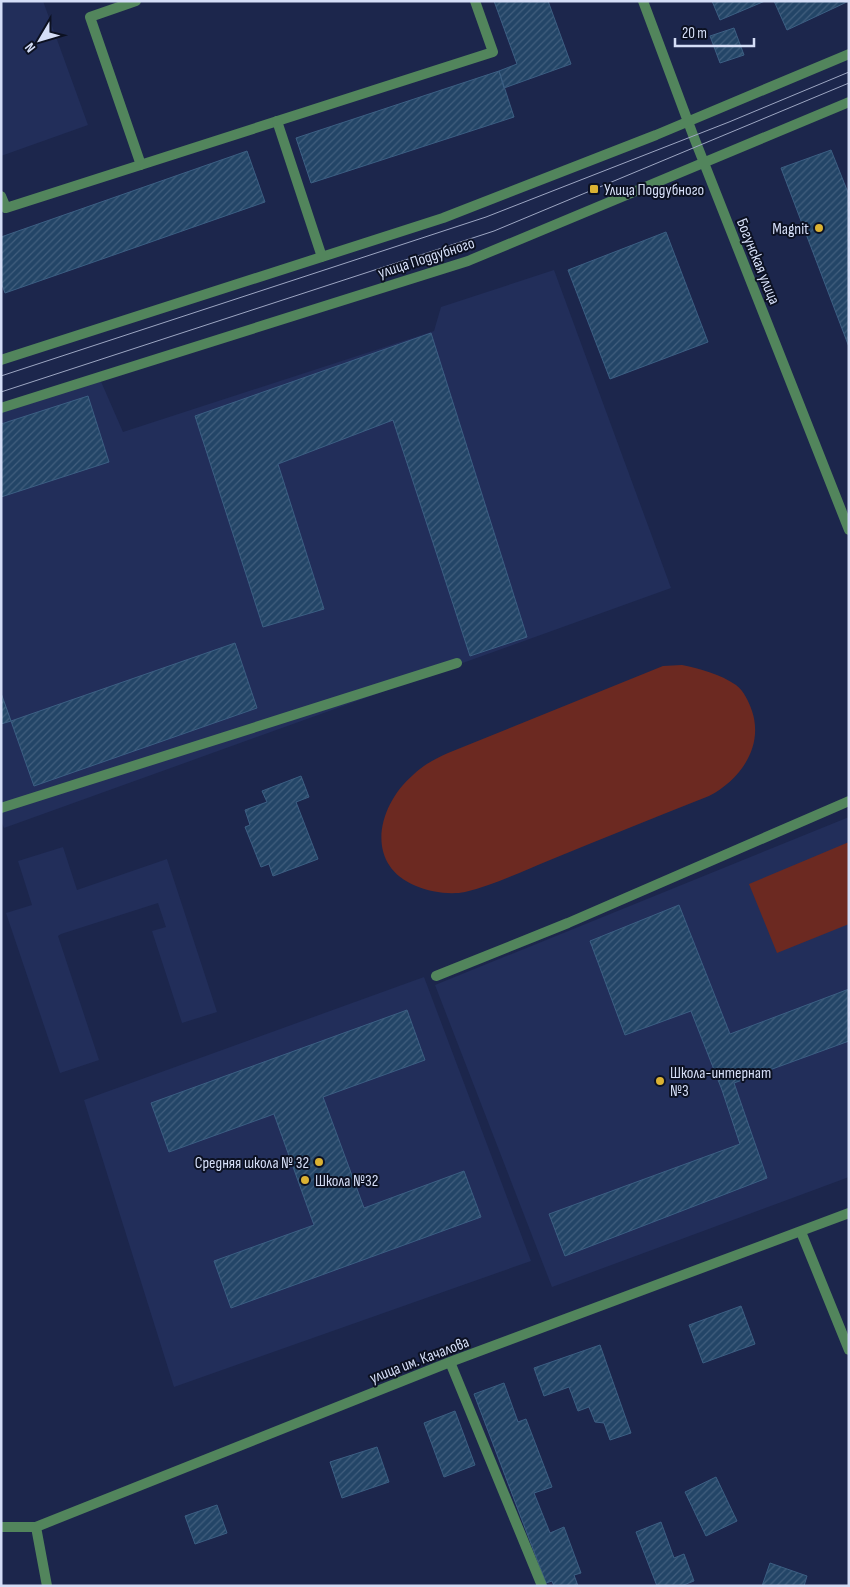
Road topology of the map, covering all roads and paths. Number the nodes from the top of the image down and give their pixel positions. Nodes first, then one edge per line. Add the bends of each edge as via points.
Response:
1 (136, 1) edge
2 (475, 1) edge
3 (643, 1) edge
4 (849, 54) edge
5 (849, 102) edge
6 (688, 121) junction
7 (277, 122) junction
8 (704, 163) junction
9 (141, 165) junction
10 (1, 196) edge
11 (322, 257) junction
12 (1, 360) edge
13 (1, 408) edge
14 (849, 530) edge
15 (457, 663) dead end
16 (849, 801) edge
17 (1, 808) edge
18 (436, 976) dead end
19 (849, 1213) edge
20 (801, 1232) junction
21 (849, 1350) edge
22 (450, 1362) junction
23 (1, 1527) edge
24 (36, 1527) junction
25 (47, 1586) edge
26 (542, 1586) edge

1 - 9 street via 90,17
2 - 7 street via 493,52
3 - 6 street, Богунская улица
4 - 6 street, улица Поддубного
5 - 8 street, улица Поддубного
6 - 8 street, Богунская улица
6 - 11 street, улица Поддубного via 443,218
7 - 9 street
7 - 11 street
8 - 13 street, улица Поддубного via 468,260
8 - 14 street, Богунская улица
9 - 10 street via 6,208
11 - 12 street, улица Поддубного
15 - 17 street
16 - 18 street via 577,919
19 - 20 street, улица им. Качалова
20 - 21 street
20 - 22 street, улица им. Качалова
22 - 24 street, улица им. Качалова
22 - 26 street
23 - 24 street, улица им. Качалова
24 - 25 street

